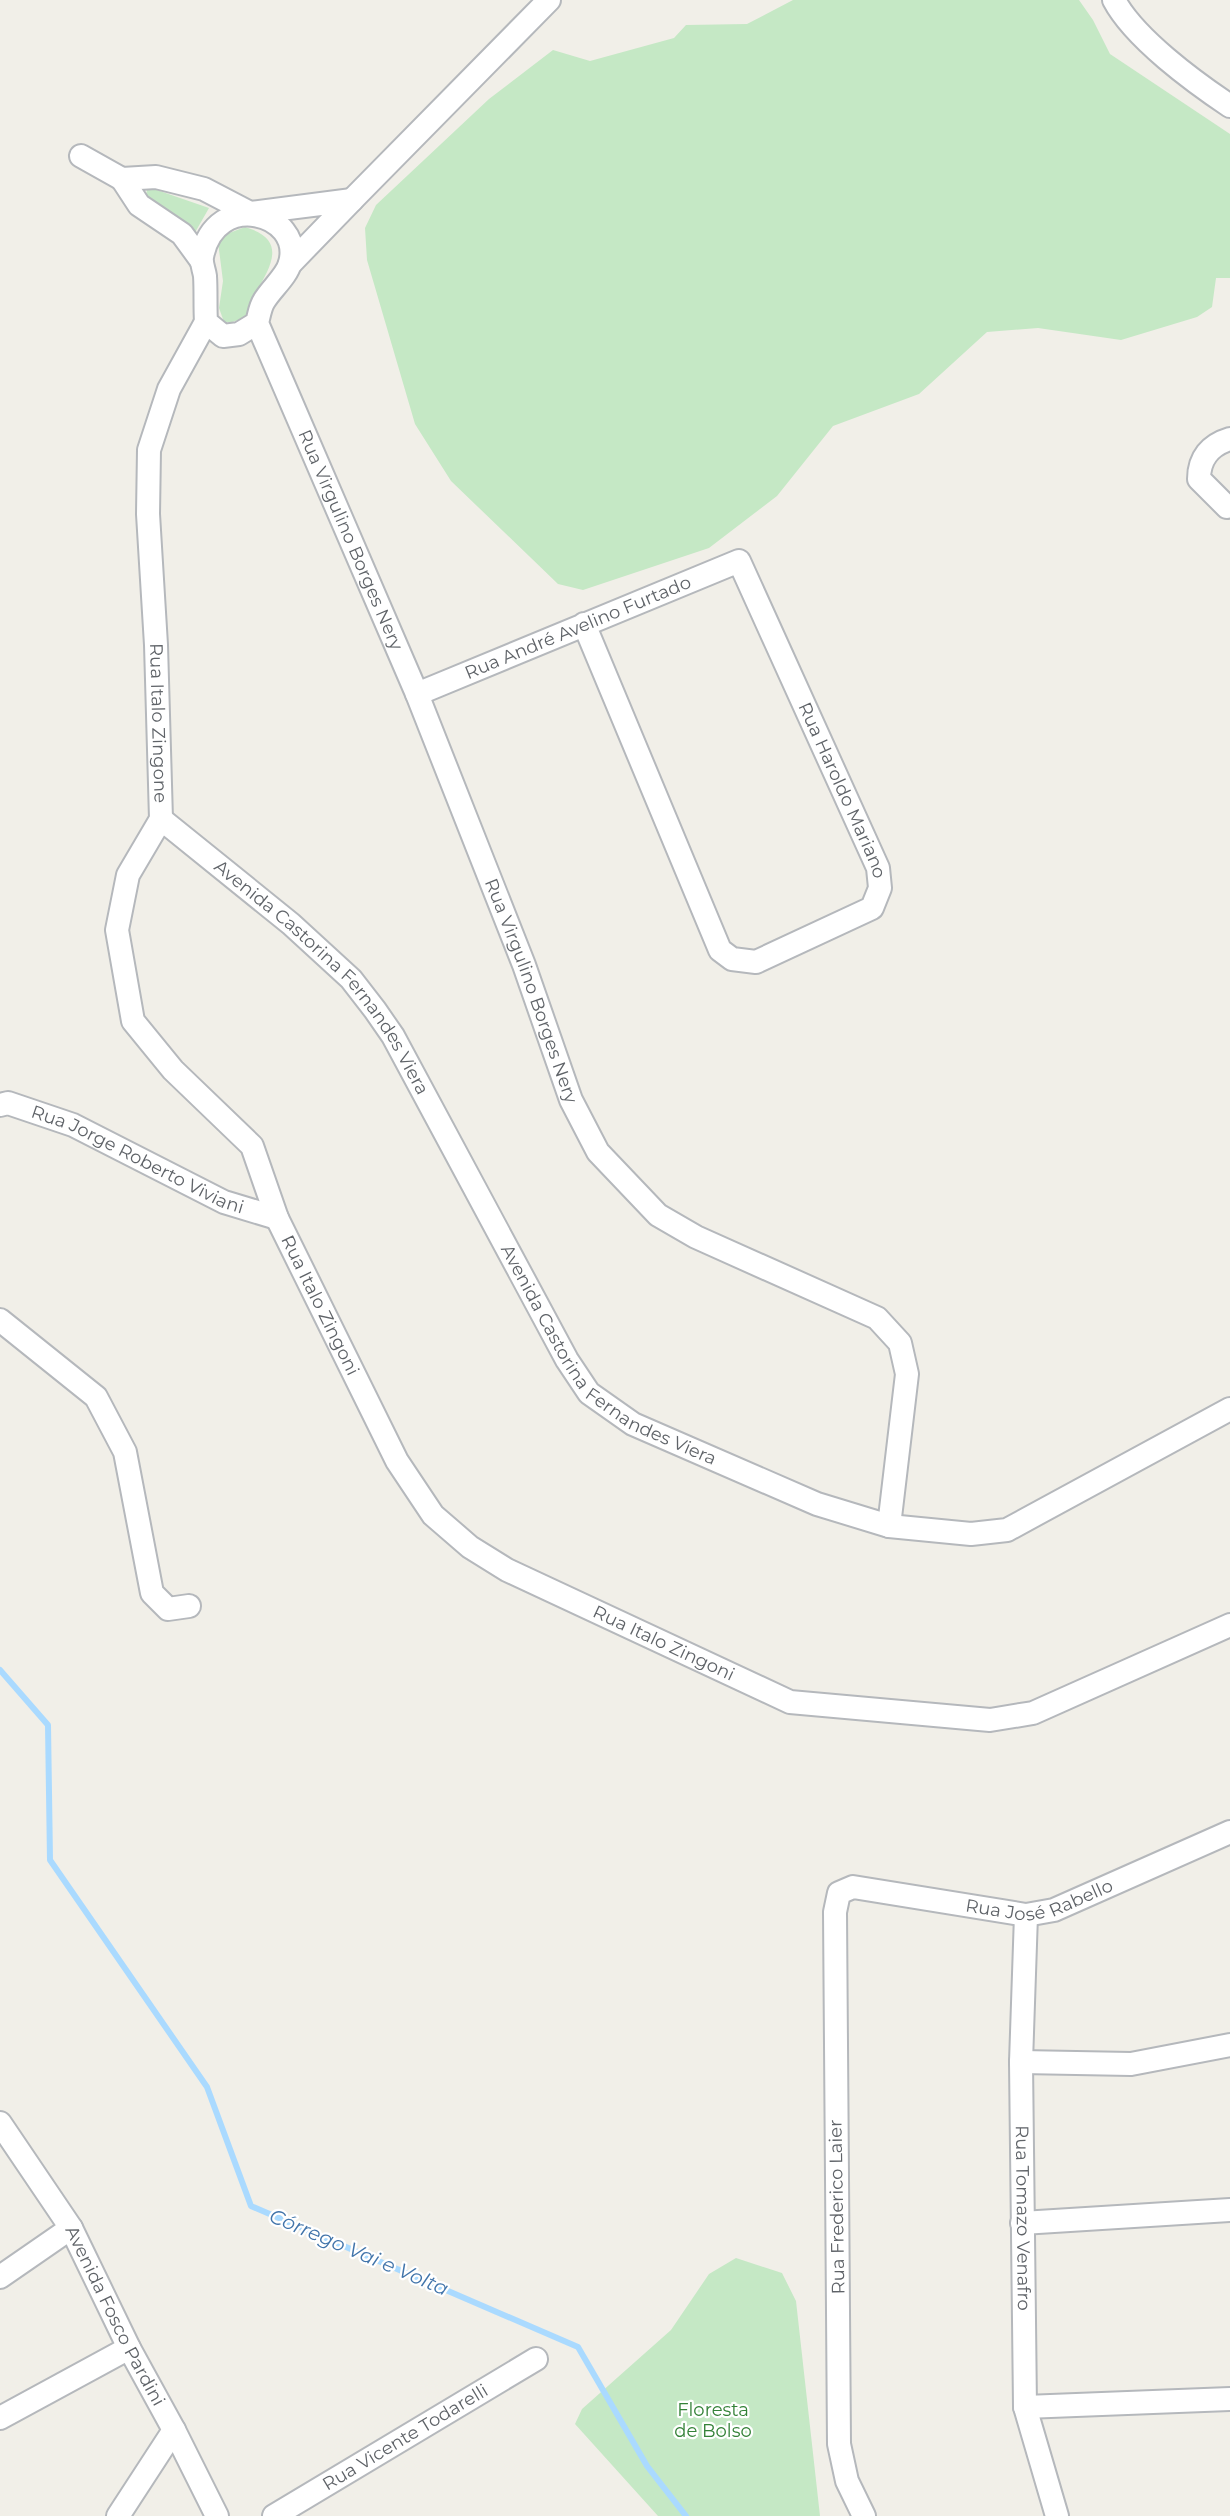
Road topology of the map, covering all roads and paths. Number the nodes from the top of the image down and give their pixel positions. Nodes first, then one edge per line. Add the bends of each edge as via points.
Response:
1 (549, 0) edge
2 (1114, 0) edge
3 (1230, 106) edge
4 (81, 156) dead end
5 (122, 179) junction
6 (352, 200) junction
7 (250, 213) junction
8 (201, 260) junction
9 (290, 264) junction
10 (206, 322) junction
11 (257, 323) junction
12 (1230, 439) edge
13 (1227, 507) dead end
14 (739, 561) joint
15 (584, 624) junction
16 (417, 694) junction
17 (161, 819) junction
18 (0, 1105) edge
19 (277, 1218) junction
20 (0, 1320) edge
21 (1230, 1408) edge
22 (889, 1526) junction
23 (189, 1606) dead end
24 (1230, 1624) edge
25 (1230, 1832) edge
26 (839, 1893) joint
27 (1026, 1915) junction
28 (1230, 2045) edge
29 (1020, 2062) junction
30 (0, 2124) edge
31 (1230, 2210) edge
32 (1022, 2223) junction
33 (71, 2228) junction
34 (0, 2277) edge
35 (129, 2348) junction
36 (536, 2360) dead end
37 (1230, 2399) edge
38 (1025, 2407) junction
39 (0, 2418) edge
40 (174, 2430) junction
41 (118, 2516) edge
42 (217, 2516) edge
43 (274, 2516) edge
44 (864, 2516) edge
45 (1058, 2516) edge

1 - 6 street
2 - 3 street via 1123,16 1192,82
4 - 5 street
5 - 7 street via 156,177 204,189
5 - 8 street via 139,205 182,234
6 - 7 street
6 - 9 street
7 - 8 street via 228,217 206,243
7 - 9 street via 273,222 285,232 291,248
8 - 10 street
9 - 11 street via 263,303
10 - 11 street via 223,336 239,334
10 - 17 street, Rua Italo Zingone via 169,389 149,450 148,514
11 - 16 street, Rua Virgulino Borges Nery
12 - 13 street via 1219,442 1199,465 1199,479
14 - 15 street, Rua André Avelino Furtado
14 - 15 street, Rua Haroldo Mariano via 878,868 880,888 872,908 756,962 732,959 720,950
15 - 16 street, Rua André Avelino Furtado
16 - 22 street, Rua Virgulino Borges Nery via 524,965 571,1100 598,1152 658,1215 696,1237 877,1318 900,1343 907,1374
17 - 19 street, Rua Italo Zingone via 128,875 117,930 133,1021 173,1070 252,1146
17 - 22 street, Avenida Castorina Fernandes Viera via 291,924 351,979 375,1010 393,1036 589,1394 633,1424 817,1504
18 - 19 street, Rua Jorge Roberto Viviani via 8,1103 73,1125 224,1202
19 - 24 street, Rua Italo Zingoni via 397,1461 433,1515 470,1547 507,1570 790,1702 1001,1719 1033,1713
20 - 23 street via 96,1397 125,1452 152,1593 168,1609
21 - 22 street, Avenida Castorina Fernandes Viera via 1007,1530 971,1534
25 - 27 street, Rua José Rabello via 1054,1910
26 - 27 street, Rua José Rabello via 853,1887
26 - 44 street, Rua Frederico Laier via 835,1924 839,2444 847,2481
27 - 29 street, Rua Tomazo Venafro
28 - 29 street via 1131,2064
29 - 32 street, Rua Tomazo Venafro
30 - 33 street, Avenida Fosco Pardini
31 - 32 street
32 - 38 street, Rua Tomazo Venafro
33 - 34 street
33 - 35 street, Avenida Fosco Pardini
35 - 39 street
35 - 40 street, Avenida Fosco Pardini
36 - 43 street, Rua Vicente Todarelli
37 - 38 street
38 - 45 street, Rua Tomazo Venafro
40 - 41 street
40 - 42 street, Avenida Fosco Pardini

